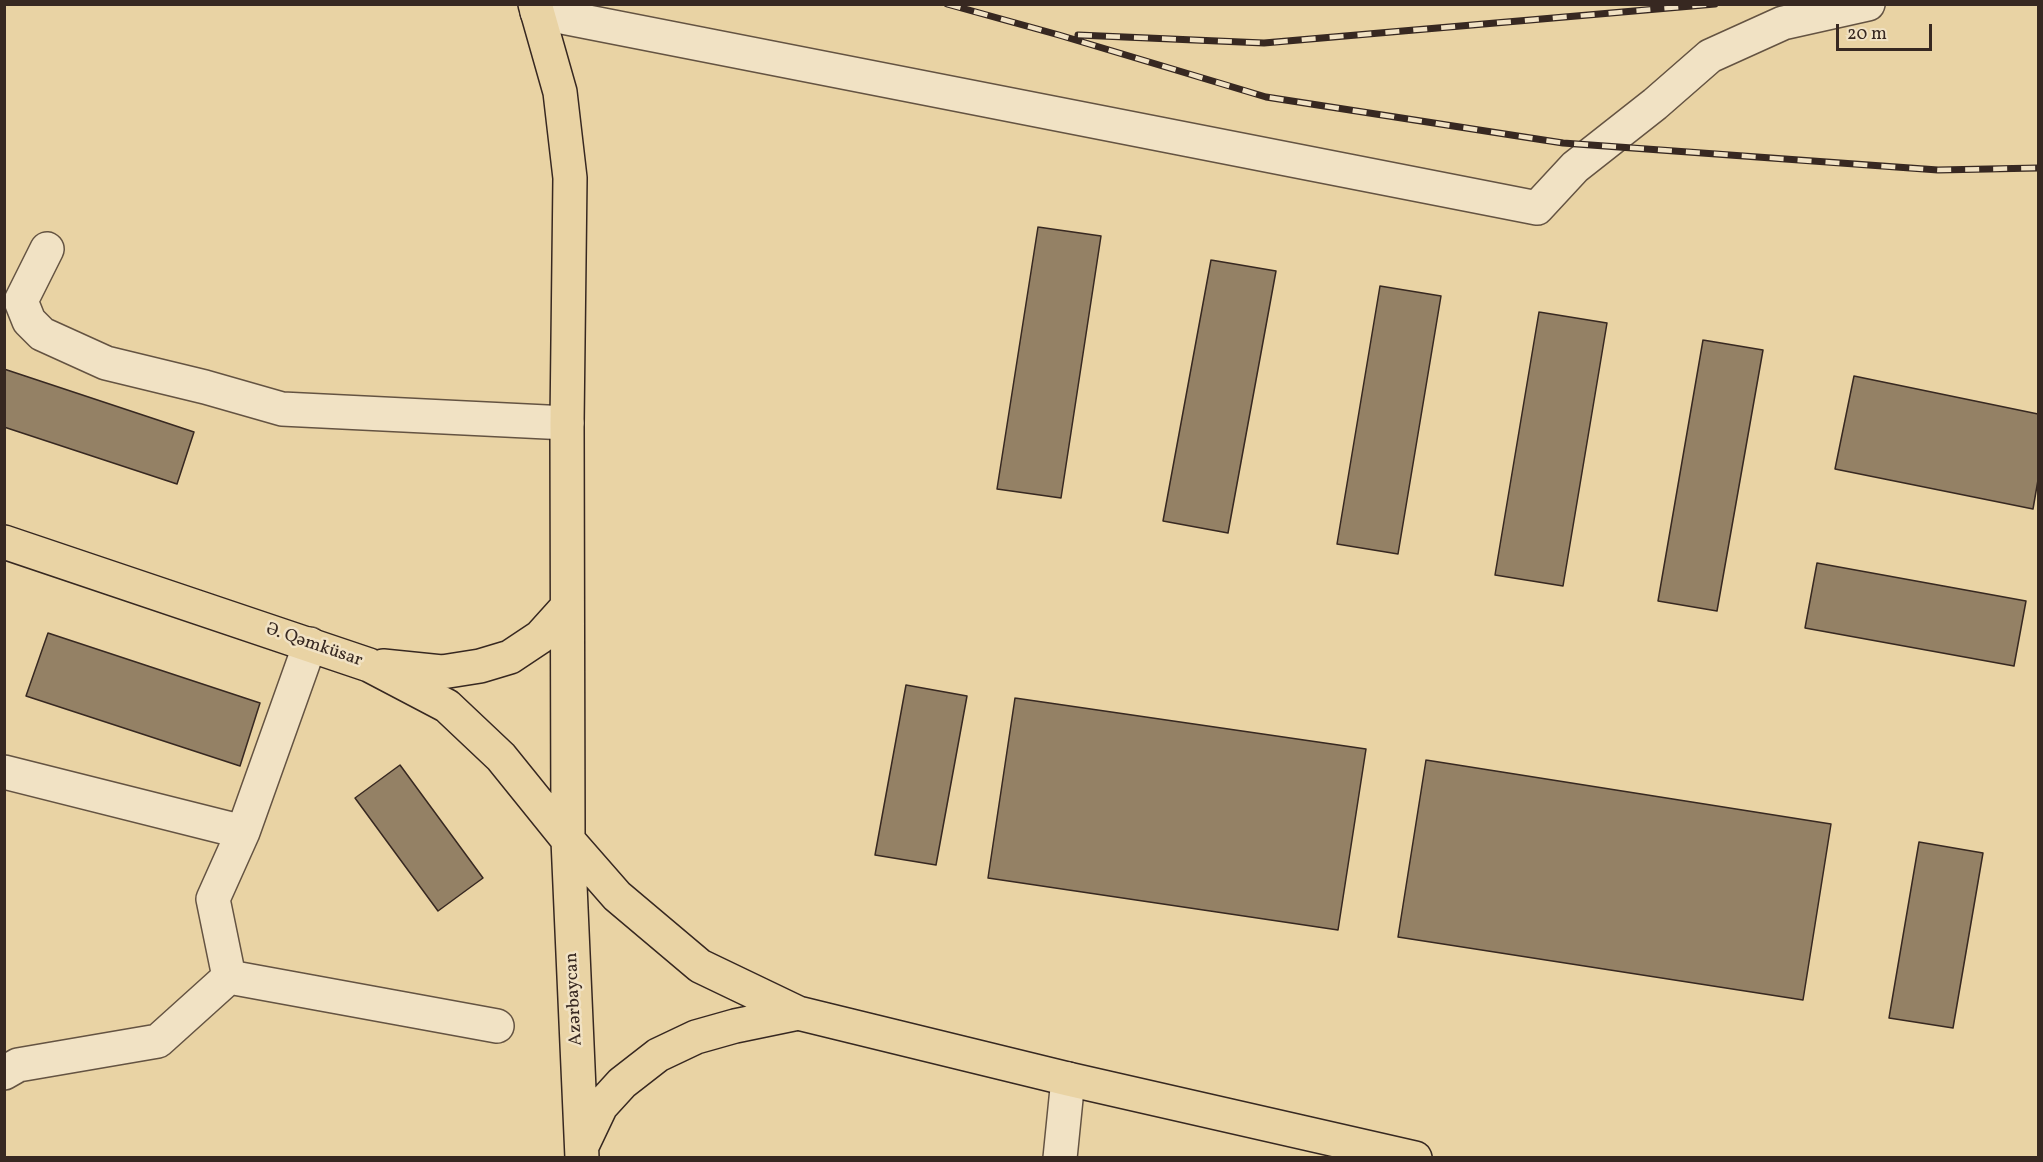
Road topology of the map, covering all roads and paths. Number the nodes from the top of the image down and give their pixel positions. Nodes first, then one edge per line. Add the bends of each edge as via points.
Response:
1 (1868, 4) edge
2 (536, 8) edge
3 (47, 249) dead end
4 (567, 423) junction
5 (4, 542) edge
6 (567, 607) junction
7 (310, 644) junction
8 (369, 665) junction
9 (4, 772) edge
10 (243, 832) junction
11 (568, 840) junction
12 (229, 977) junction
13 (798, 1012) junction
14 (497, 1026) dead end
15 (4, 1073) edge
16 (1068, 1079) junction
17 (581, 1152) edge
18 (1060, 1158) edge
19 (1415, 1158) edge

1 - 2 street via 1783,23 1710,56 1575,167 1537,208
2 - 4 main road, Azərbaycan via 560,92 570,178
3 - 4 street via 21,301 29,321 42,334 106,363 282,409
4 - 6 main road, Azərbaycan
5 - 7 main road, Ə. Qəmküsar
6 - 8 main road via 540,637 510,657 480,666 442,672
6 - 11 main road, Azərbaycan
7 - 8 main road, Ə. Qəmküsar
7 - 10 street
8 - 11 main road, Ə. Qəmküsar via 447,706 501,757
9 - 10 street
10 - 12 street via 213,899
11 - 13 main road, Ə. Qəmküsar via 618,896 700,966
11 - 17 main road, Azərbaycan
12 - 14 street
12 - 15 street via 158,1041 18,1065
13 - 16 main road, Ə. Qəmküsar
13 - 17 main road via 696,1037 658,1055 622,1083 601,1106
16 - 18 street
16 - 19 main road, Ə. Qəmküsar

